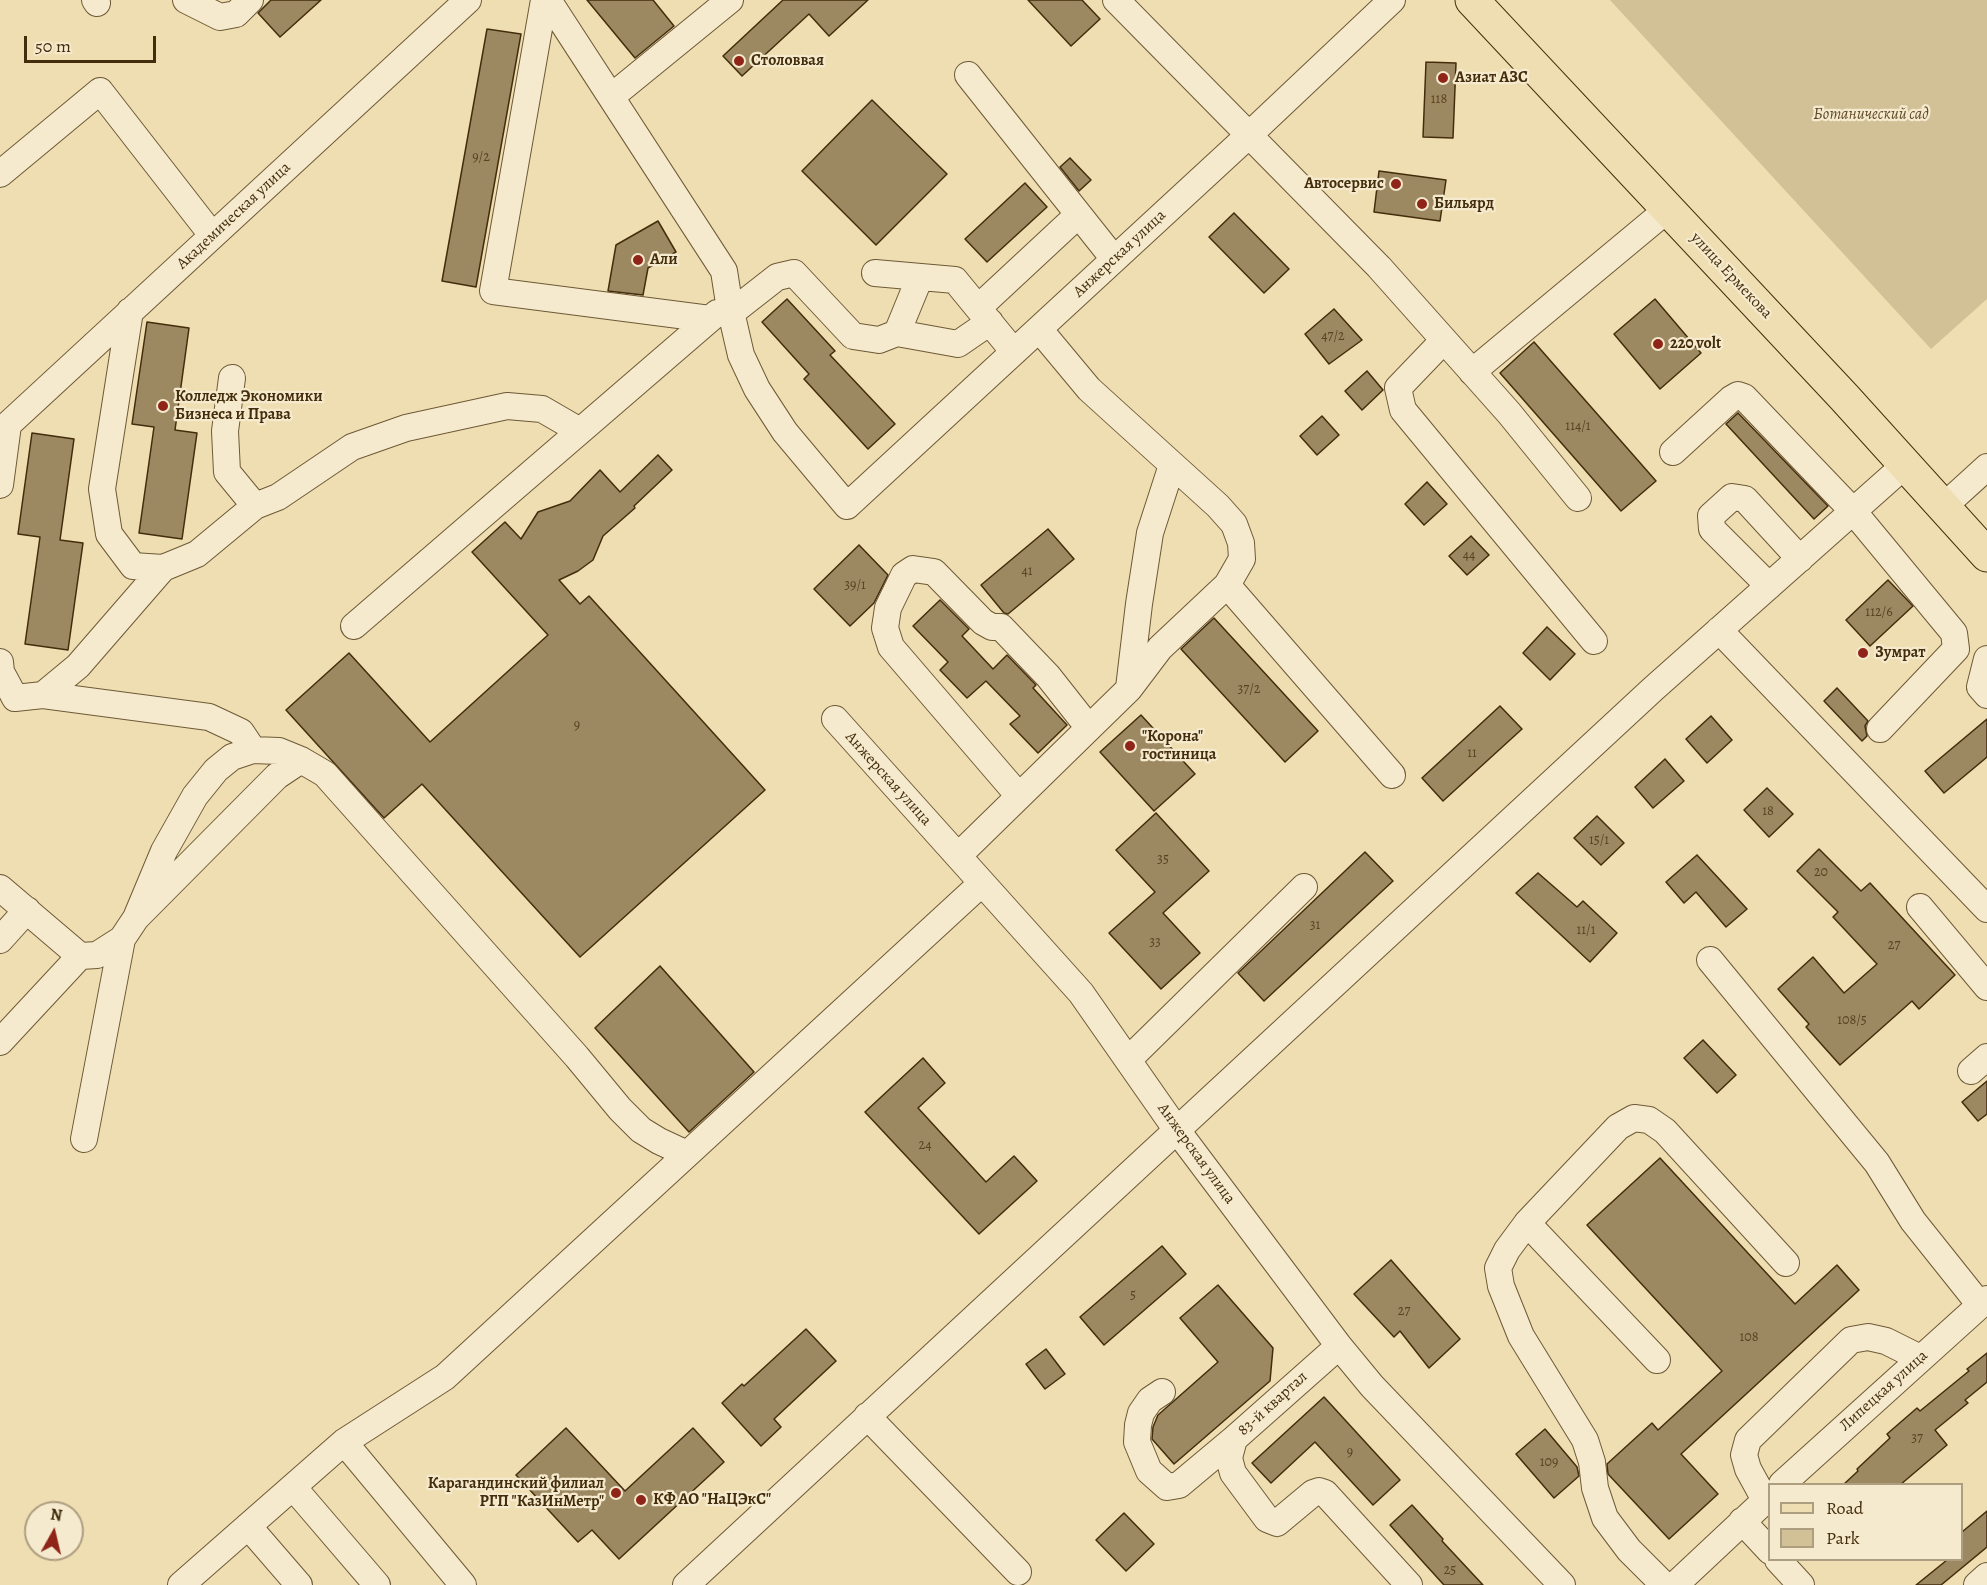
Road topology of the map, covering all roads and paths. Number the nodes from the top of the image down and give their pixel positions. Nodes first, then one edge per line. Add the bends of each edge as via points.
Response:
1 (186, 0) edge
2 (250, 0) edge
3 (468, 0) edge
4 (546, 0) edge
5 (730, 0) edge
6 (1116, 0) edge
7 (1392, 0) edge
8 (1472, 0) edge
9 (968, 75) dead end
10 (611, 97) junction
11 (1249, 135) junction
12 (0, 174) edge
13 (1668, 209) junction
14 (1078, 215) junction
15 (212, 235) junction
16 (1114, 259) junction
17 (875, 273) dead end
18 (920, 277) junction
19 (130, 311) junction
20 (723, 312) junction
21 (984, 315) junction
22 (1039, 329) junction
23 (897, 333) junction
24 (1444, 340) junction
25 (1014, 352) junction
26 (1472, 372) junction
27 (232, 378) dead end
28 (4, 428) edge
29 (580, 431) junction
30 (1673, 452) dead end
31 (1172, 465) junction
32 (1905, 465) junction
33 (1987, 467) edge
34 (0, 485) edge
35 (1578, 498) dead end
36 (255, 506) junction
37 (1943, 507) junction
38 (1853, 511) junction
39 (1987, 555) edge
40 (1800, 559) junction
41 (163, 568) junction
42 (1227, 585) junction
43 (1769, 586) junction
44 (354, 626) dead end
45 (1719, 630) junction
46 (1594, 641) dead end
47 (1987, 659) edge
48 (0, 662) edge
49 (1129, 689) junction
50 (43, 695) junction
51 (1987, 695) edge
52 (835, 719) dead end
53 (1089, 728) junction
54 (1880, 729) dead end
55 (253, 750) junction
56 (301, 760) junction
57 (1392, 775) dead end
58 (1019, 796) junction
59 (958, 856) junction
60 (982, 883) junction
61 (1304, 887) dead end
62 (0, 888) edge
63 (1920, 908) dead end
64 (1987, 909) edge
65 (27, 910) junction
66 (129, 928) junction
67 (0, 940) edge
68 (80, 956) junction
69 (1710, 960) dead end
70 (1987, 987) edge
71 (0, 1042) edge
72 (1128, 1060) junction
73 (1176, 1129) junction
74 (84, 1139) dead end
75 (687, 1154) junction
76 (1527, 1223) junction
77 (1786, 1263) dead end
78 (1984, 1302) edge
79 (1339, 1346) junction
80 (1920, 1358) junction
81 (1657, 1360) dead end
82 (1162, 1392) dead end
83 (867, 1416) junction
84 (1234, 1439) junction
85 (344, 1442) junction
86 (1783, 1483) edge
87 (293, 1487) junction
88 (1768, 1488) edge
89 (1768, 1497) edge
90 (1742, 1521) junction
91 (248, 1526) junction
92 (1768, 1549) edge
93 (1779, 1561) edge
94 (1018, 1572) dead end
95 (1987, 1576) edge
96 (194, 1581) edge
97 (299, 1585) edge
98 (377, 1585) edge
99 (464, 1585) edge
100 (686, 1585) edge
101 (1409, 1585) edge
102 (1562, 1585) edge
103 (1665, 1585) edge
104 (1675, 1585) edge
105 (1801, 1585) edge
106 (1977, 1585) edge

1 - 2 street via 220,16 236,14
3 - 15 street, Академическая улица
4 - 10 street
4 - 20 street via 493,291
5 - 10 street
6 - 11 street
7 - 11 street, Анжерская улица
8 - 13 main road, улица Ермекова
9 - 14 street
10 - 20 street via 724,271
11 - 16 street, Анжерская улица
11 - 24 street via 1379,267
12 - 15 street via 100,91
13 - 26 street
13 - 32 main road, улица Ермекова
14 - 16 street
14 - 21 street
15 - 19 street, Академическая улица
16 - 22 street, Анжерская улица
17 - 18 street
18 - 21 street via 955,280
18 - 23 street
19 - 28 street, Академическая улица
19 - 41 street via 102,489 109,534 134,566
20 - 23 street via 777,277 794,273 853,336 879,340
20 - 25 street, Анжерская улица via 757,389 785,432 847,506
20 - 29 street
21 - 23 street via 958,344
21 - 25 street
22 - 25 street, Анжерская улица
22 - 31 street via 1089,389
24 - 26 street
24 - 46 street via 1398,388 1403,410
26 - 35 street
27 - 36 street via 225,431 227,472
28 - 34 street
29 - 36 street via 542,409 507,406 406,428 352,447 278,497
29 - 44 street
30 - 38 street via 1738,395
31 - 42 street via 1234,524 1242,559
31 - 49 street via 1150,533
32 - 37 main road, улица Ермекова
32 - 38 street
33 - 37 street
36 - 41 street via 197,554
37 - 39 main road, улица Ермекова
38 - 40 street
38 - 54 street via 1954,633 1956,649
40 - 43 street
40 - 43 street via 1745,499 1732,497 1711,516 1712,529
41 - 50 street via 78,666
42 - 49 street via 1160,648
42 - 57 street
43 - 45 street
45 - 64 street
45 - 73 street
47 - 51 street via 1980,687
48 - 50 street via 15,698
49 - 53 street
50 - 55 street via 209,717 241,732
52 - 59 street, Анжерская улица
53 - 58 street
53 - 58 street via 1048,676 1001,627 983,622 934,572 913,568 904,575 888,608 885,628 891,647
55 - 56 street via 279,751
55 - 66 street via 232,757 195,796 164,851
56 - 66 street via 277,776
56 - 75 street via 326,774 620,1109 641,1130
58 - 59 street
59 - 60 street, Анжерская улица
60 - 72 street, Анжерская улица via 1080,993
60 - 75 street
61 - 72 street
62 - 65 street
63 - 70 street
65 - 67 street
65 - 68 street
66 - 68 street via 97,955
66 - 74 street
68 - 71 street
69 - 78 street via 1877,1163 1913,1221
72 - 73 street, Анжерская улица
73 - 79 street, Анжерская улица
73 - 83 street
75 - 85 street via 445,1377
76 - 77 street via 1618,1127 1634,1118 1649,1120 1665,1131
76 - 81 street
76 - 103 street via 1498,1268 1501,1286 1521,1336 1585,1440 1605,1518 1629,1550
78 - 80 street, Липецкая улица
79 - 84 street, 83-й квартал
79 - 102 street, Анжерская улица
80 - 86 street, Липецкая улица
80 - 88 street via 1886,1341 1868,1337 1851,1340 1748,1440 1746,1462
82 - 84 street via 1150,1400 1142,1413 1137,1442 1149,1471 1167,1487 1179,1485
83 - 94 street
83 - 100 street
84 - 101 street, 83-й квартал via 1229,1458 1233,1473 1267,1519 1277,1523 1319,1491
85 - 87 street
85 - 99 street
87 - 91 street
87 - 98 street
89 - 90 street, Липецкая улица
90 - 92 street
90 - 104 street, Липецкая улица
91 - 96 street
91 - 97 street
93 - 105 street
95 - 106 street

